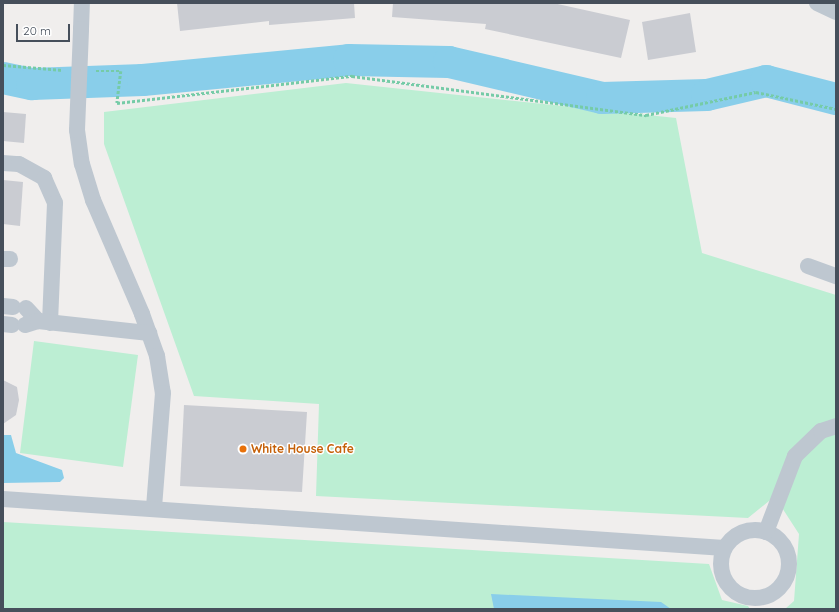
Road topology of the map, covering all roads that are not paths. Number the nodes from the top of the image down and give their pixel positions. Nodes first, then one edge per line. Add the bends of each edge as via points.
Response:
1 (82, 3) edge
2 (817, 3) edge
3 (836, 12) edge
4 (3, 163) edge
5 (808, 266) dead end
6 (836, 276) edge
7 (14, 307) edge
8 (26, 324) edge
9 (149, 333) junction
10 (836, 426) edge
11 (3, 499) edge
12 (154, 507) junction
13 (766, 532) junction
14 (724, 548) junction
15 (766, 603) edge

1 - 9 street, bridge via 77,130 82,164 93,200
2 - 3 street
4 - 8 street via 19,164 44,178 55,203
5 - 6 street
7 - 8 street
8 - 9 street
9 - 12 street via 162,393
10 - 13 street via 821,431 795,456
11 - 12 street
12 - 14 street
13 - 14 street via 742,532
13 - 15 street via 783,544 790,565 783,585
14 - 15 street via 721,565 725,582 743,597

